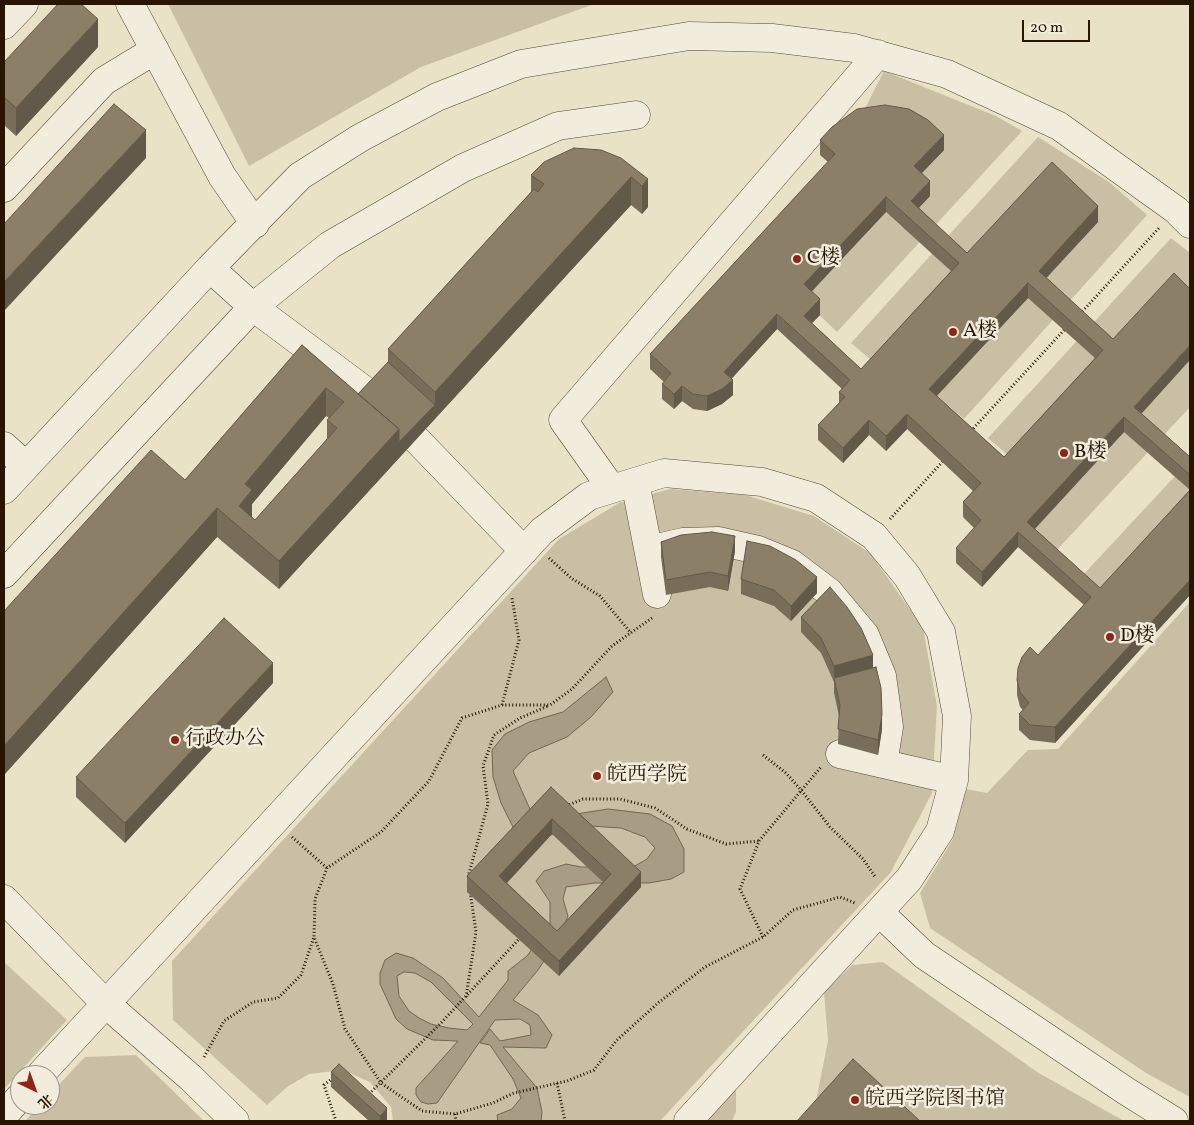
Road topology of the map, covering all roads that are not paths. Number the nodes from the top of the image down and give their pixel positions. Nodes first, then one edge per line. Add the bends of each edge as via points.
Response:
1 (24, 4) edge
2 (130, 4) edge
3 (4, 25) edge
4 (155, 50) junction
5 (878, 54) junction
6 (636, 115) dead end
7 (8, 174) edge
8 (1186, 209) edge
9 (255, 224) junction
10 (210, 268) junction
11 (253, 307) junction
12 (370, 395) edge
13 (416, 440) edge
14 (4, 446) edge
15 (26, 466) junction
16 (623, 485) junction
17 (4, 490) edge
18 (649, 550) junction
19 (521, 554) junction
20 (4, 574) edge
21 (657, 594) road end
22 (840, 754) road end
23 (883, 764) junction
24 (954, 780) junction
25 (4, 900) edge
26 (885, 905) junction
27 (105, 1003) junction
28 (49, 1065) edge
29 (235, 1121) edge
30 (688, 1121) edge
31 (1174, 1121) edge

1 - 3 street
2 - 4 street
4 - 7 street via 104,82
4 - 9 street via 222,176
5 - 8 street via 947,74 1059,126
5 - 9 street via 772,38 688,36 521,64 437,97 360,138 300,176
5 - 16 street via 562,420
6 - 11 street via 558,126 463,168 330,245
9 - 10 street
10 - 11 street
10 - 15 street
11 - 12 street
11 - 20 street
13 - 19 street
14 - 15 street
15 - 17 street
16 - 18 street
16 - 19 street via 589,496 542,531
16 - 24 street via 664,473 762,482 816,498 874,536 907,576 941,632 957,716
18 - 21 street
18 - 23 street via 683,542 718,541 758,550 792,564 829,592 865,635 882,676 889,726
19 - 27 street
22 - 23 street
23 - 24 street
24 - 26 street via 940,831 909,879
25 - 27 street
26 - 30 street
26 - 31 street via 924,955
27 - 28 street
27 - 29 street

